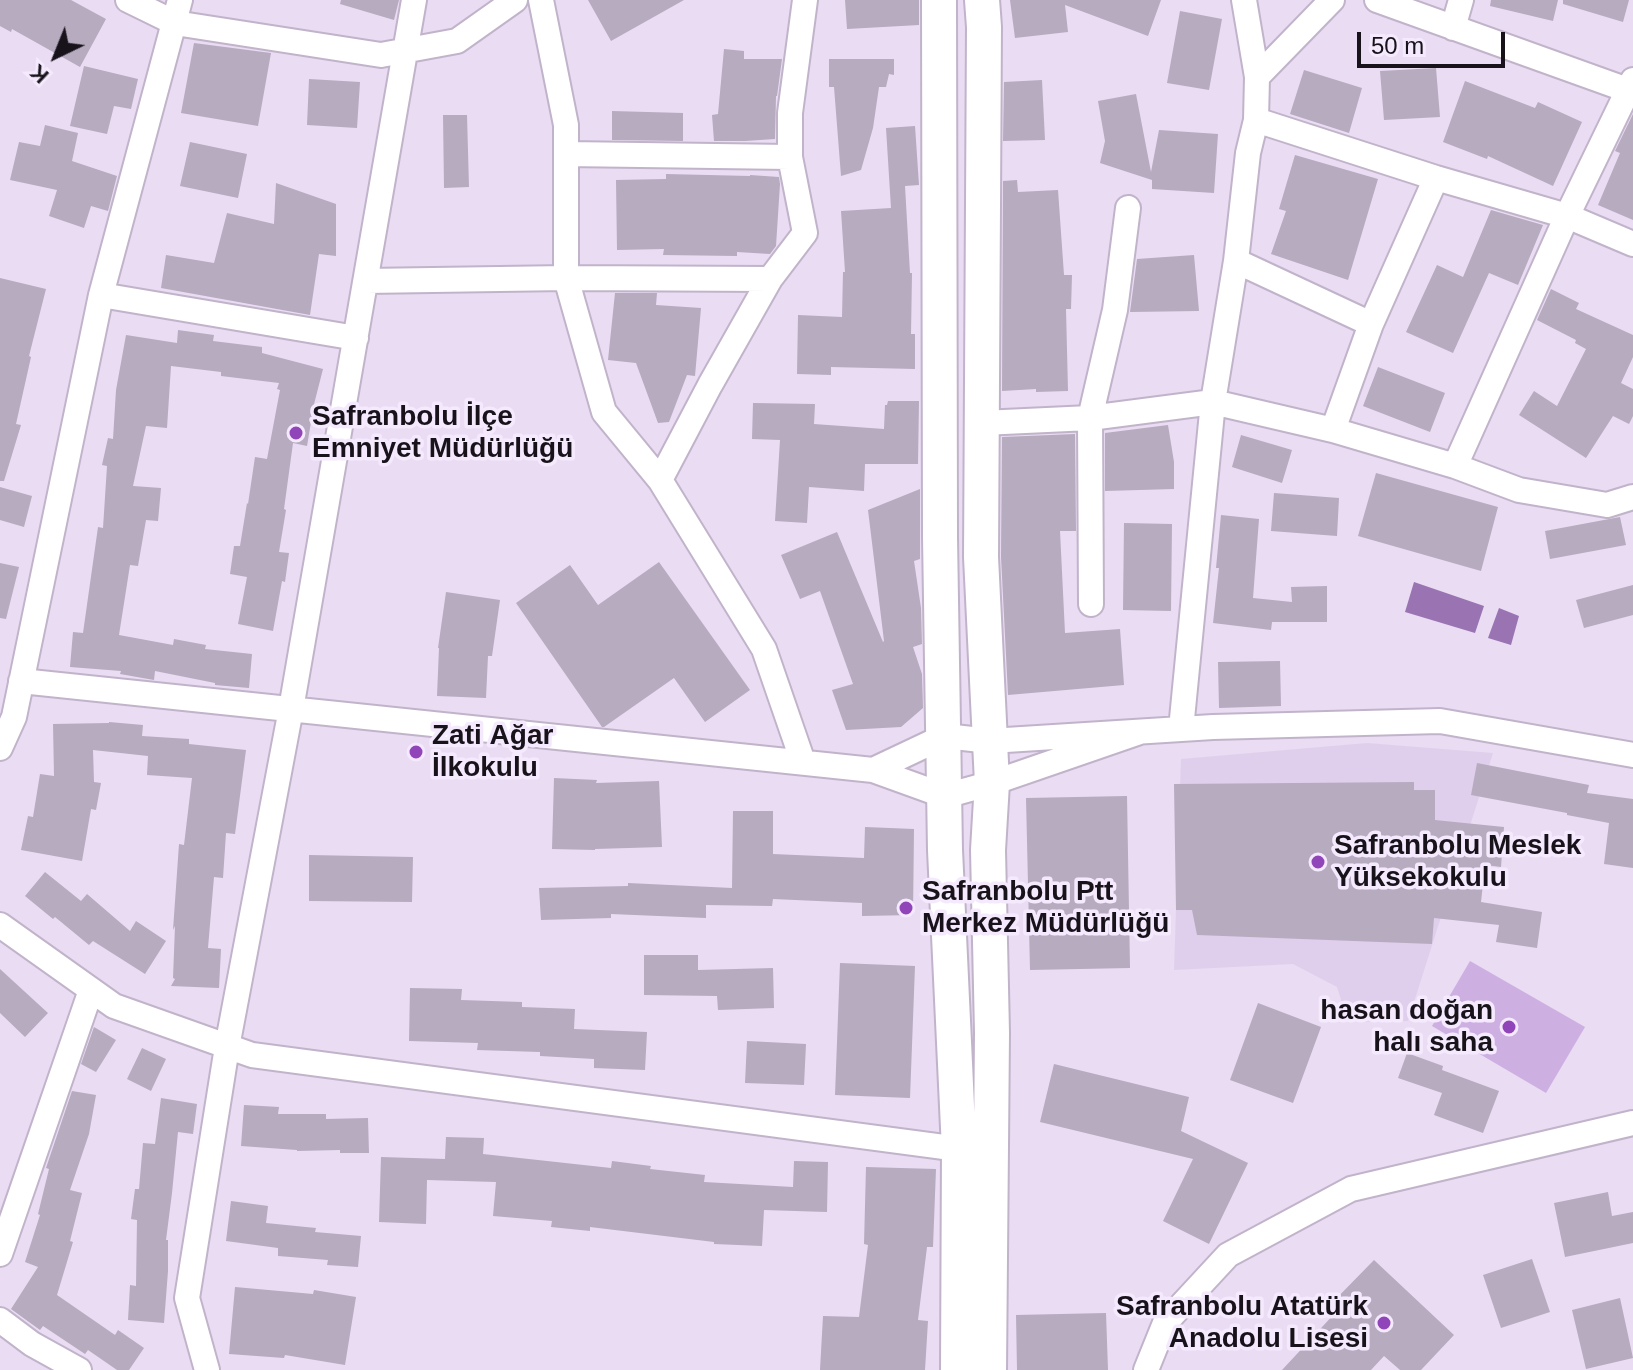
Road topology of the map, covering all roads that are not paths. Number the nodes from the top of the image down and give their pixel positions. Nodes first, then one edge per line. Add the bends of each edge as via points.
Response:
1 (128, 0) edge
2 (414, 0) edge
3 (515, 0) edge
4 (541, 0) edge
5 (805, 0) edge
6 (939, 0) edge
7 (982, 0) edge
8 (1244, 0) edge
9 (1332, 0) edge
10 (1377, 0) edge
11 (1461, 0) edge
12 (178, 12) edge
13 (1453, 28) junction
14 (405, 50) junction
15 (1257, 77) junction
16 (1631, 87) edge
17 (1256, 120) junction
18 (566, 154) junction
19 (790, 157) junction
20 (1436, 178) junction
21 (1128, 208) dead end
22 (1567, 216) junction
23 (1633, 244) edge
24 (1236, 261) junction
25 (566, 278) junction
26 (770, 279) junction
27 (366, 281) junction
28 (101, 295) junction
29 (1371, 324) junction
30 (356, 338) junction
31 (1213, 402) junction
32 (1090, 418) junction
33 (982, 423) junction
34 (1333, 430) junction
35 (1455, 466) junction
36 (660, 480) junction
37 (1633, 497) edge
38 (1091, 604) dead end
39 (21, 681) junction
40 (291, 709) junction
41 (1181, 729) junction
42 (1140, 732) junction
43 (945, 736) junction
44 (990, 741) junction
45 (0, 748) edge
46 (1633, 755) edge
47 (803, 762) junction
48 (873, 770) junction
49 (992, 783) junction
50 (945, 796) junction
51 (0, 925) edge
52 (91, 990) junction
53 (227, 1047) junction
54 (1633, 1123) edge
55 (959, 1149) junction
56 (0, 1254) edge
57 (0, 1320) edge
58 (79, 1370) edge
59 (207, 1370) edge
60 (958, 1370) edge
61 (989, 1370) edge
62 (1146, 1370) edge

1 - 12 street
2 - 14 street
3 - 14 street via 457,41
4 - 18 street via 566,125
5 - 19 street via 790,113
6 - 43 street
7 - 33 street
8 - 15 street
9 - 15 street
10 - 13 street
11 - 13 street
12 - 14 street via 381,55
12 - 28 street
13 - 16 street
14 - 27 street
15 - 17 street
16 - 22 street
17 - 20 street
17 - 24 street
18 - 19 street
18 - 25 street
19 - 26 street via 805,233
20 - 22 street
20 - 29 street
21 - 32 street via 1115,310
22 - 23 street
22 - 35 street
24 - 29 street
24 - 31 street
25 - 26 street
25 - 27 street
25 - 36 street via 604,412
26 - 36 street
27 - 30 street
28 - 30 street
28 - 39 street
29 - 34 street
30 - 40 street
31 - 32 street
31 - 34 street
31 - 41 street
32 - 33 street
32 - 38 street
33 - 44 street via 981,557
34 - 35 street
35 - 37 street via 1519,490 1607,505
36 - 47 street via 764,649
39 - 40 street
39 - 45 street via 14,717
40 - 47 street
40 - 53 street
41 - 42 street
41 - 46 street via 1440,721
42 - 44 street
42 - 49 street
43 - 44 street
43 - 48 street
43 - 50 street
44 - 49 street
47 - 48 street
48 - 50 street
49 - 50 street
49 - 61 street
50 - 55 street
51 - 52 street
52 - 53 street via 114,1006
52 - 56 street
53 - 55 street via 252,1055
53 - 59 street via 187,1298
54 - 62 street via 1351,1189 1228,1255 1165,1323
55 - 60 street
57 - 58 street

